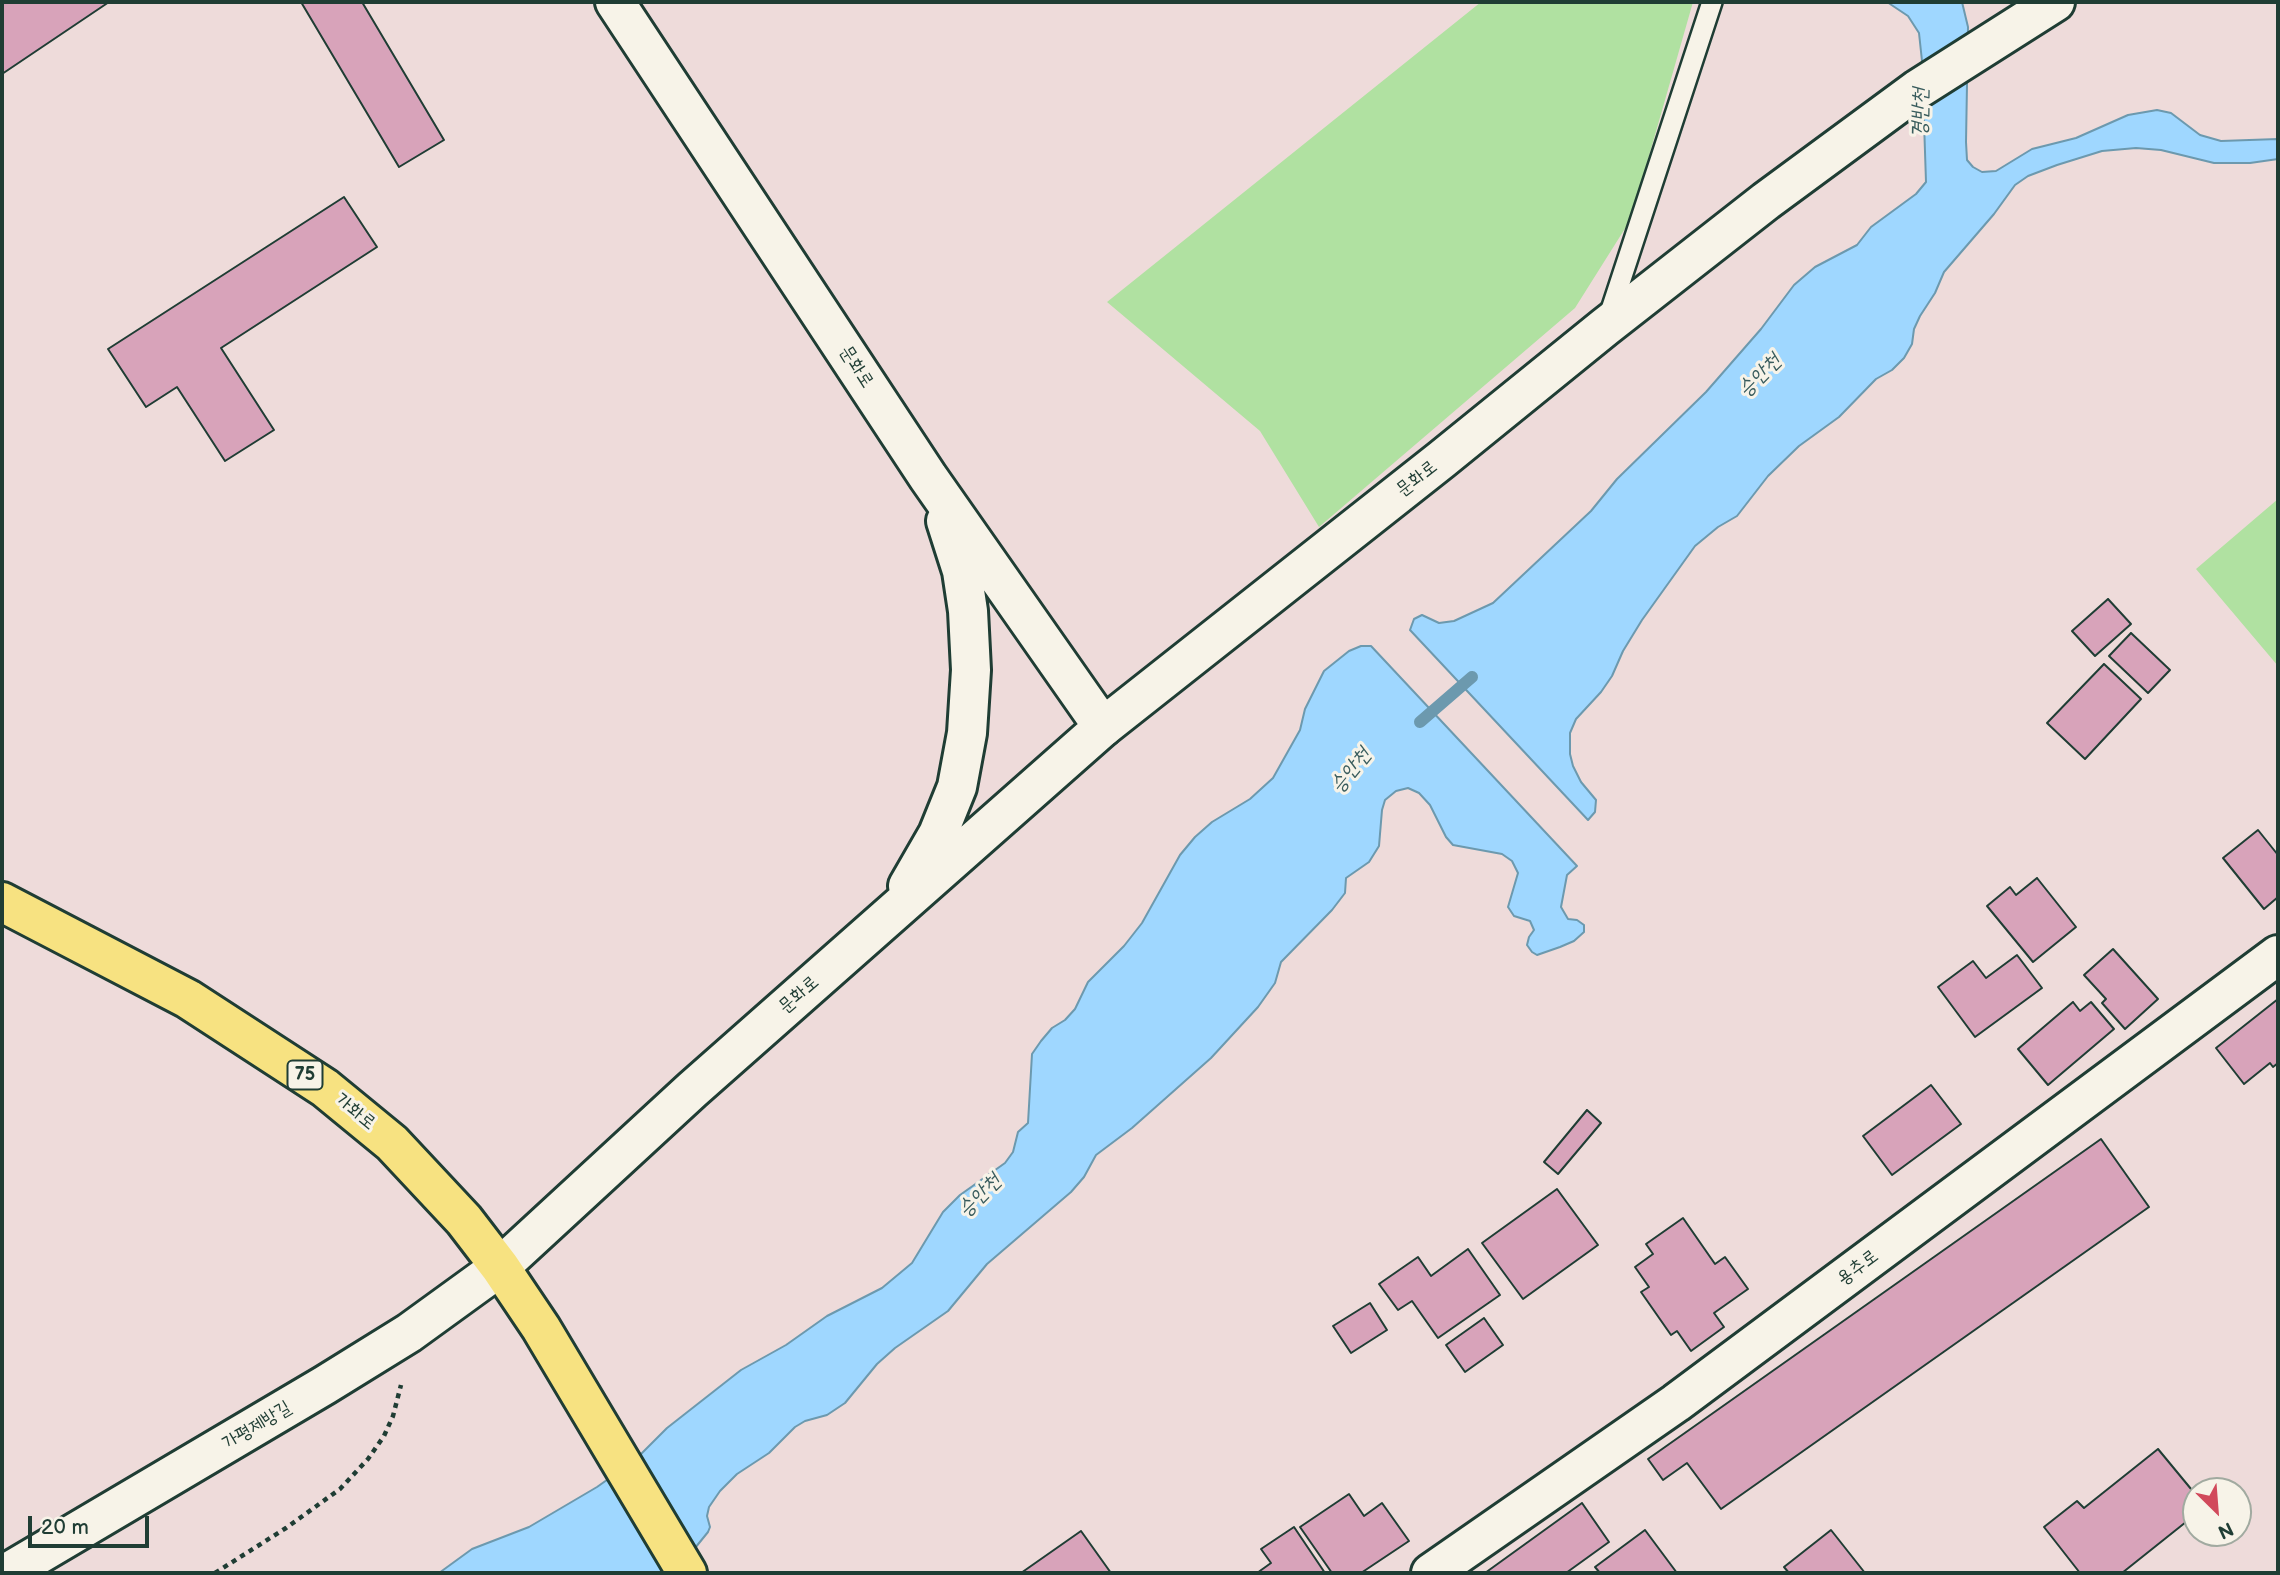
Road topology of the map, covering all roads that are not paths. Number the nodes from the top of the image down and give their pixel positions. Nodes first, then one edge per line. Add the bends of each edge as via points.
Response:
1 (615, 2) edge
2 (1712, 2) edge
3 (2055, 2) edge
4 (1605, 327) junction
5 (928, 477) junction
6 (1103, 727) junction
7 (2, 902) edge
8 (876, 927) junction
9 (2278, 955) edge
10 (500, 1267) junction
11 (7, 1573) edge
12 (687, 1573) edge
13 (1431, 1573) edge

1 - 5 street, 문화로
2 - 4 lane
3 - 4 street, 문화로 via 1918,89
4 - 6 street, 문화로
5 - 6 street, 문화로
5 - 8 street via 962,571 971,670 967,733 957,787 937,834 913,879
6 - 8 street, 문화로
7 - 10 main road, 가화로 / 75 via 188,999 325,1088 392,1143 464,1220
8 - 10 street, 문화로
9 - 13 street, 용추로 via 1676,1403
10 - 11 street, 가평제방길 via 409,1333
10 - 12 main road, 가화로 / 75

